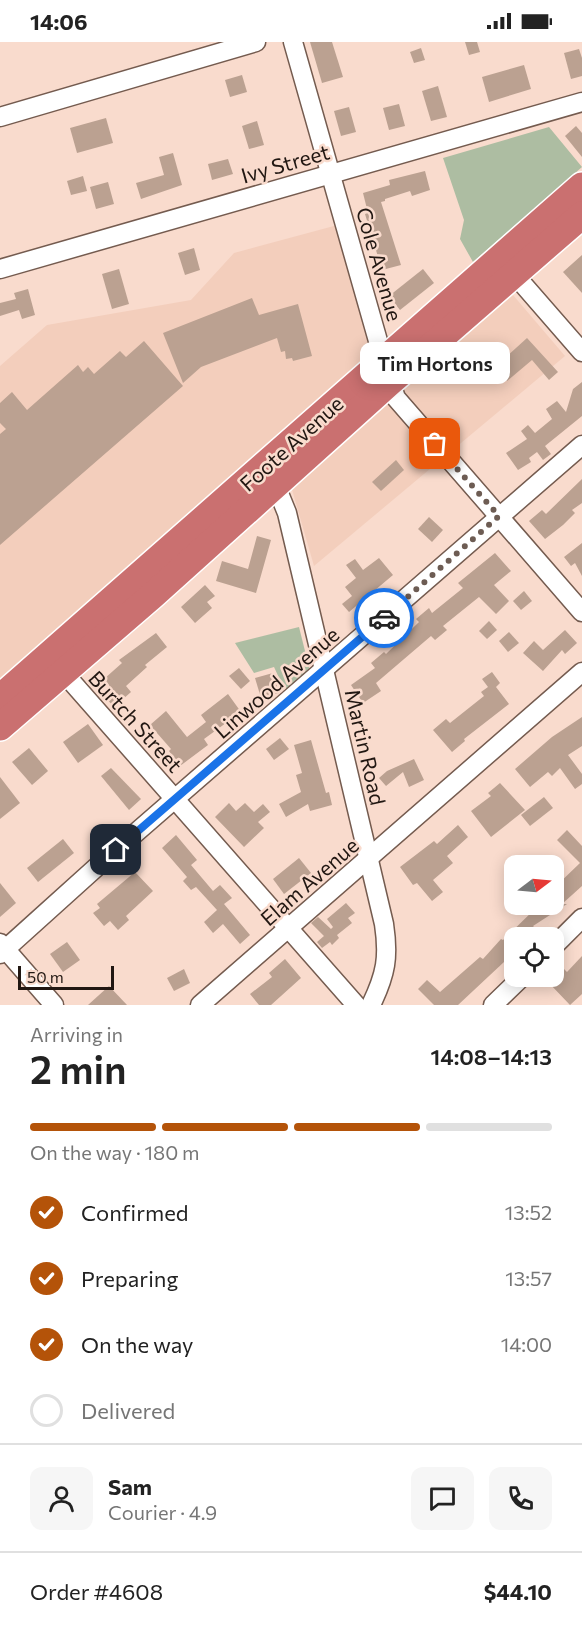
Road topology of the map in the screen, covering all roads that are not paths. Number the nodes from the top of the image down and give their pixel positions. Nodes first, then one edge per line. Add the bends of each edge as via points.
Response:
1 (256, 42) edge
2 (293, 42) edge
3 (582, 102) edge
4 (0, 117) edge
5 (331, 173) junction
6 (582, 186) edge
7 (582, 215) edge
8 (507, 266) junction
9 (0, 268) edge
10 (582, 352) edge
11 (387, 372) junction
12 (582, 445) edge
13 (270, 477) junction
14 (499, 516) junction
15 (582, 612) edge
16 (56, 664) junction
17 (324, 670) junction
18 (582, 672) edge
19 (0, 698) edge
20 (0, 727) edge
21 (175, 799) junction
22 (369, 858) junction
23 (582, 918) edge
24 (289, 928) junction
25 (564, 936) edge
26 (2, 949) edge
27 (512, 987) edge
28 (54, 1005) edge
29 (200, 1005) edge
30 (356, 1005) edge
31 (371, 1005) edge
32 (493, 1005) edge

1 - 4 street
2 - 5 street, Cole Avenue
3 - 5 street, Ivy Street
5 - 9 street, Ivy Street
5 - 11 street, Cole Avenue
6 - 8 highway, Foote Avenue
7 - 8 highway, Foote Avenue
8 - 10 street
8 - 11 highway, Foote Avenue
11 - 13 highway, Foote Avenue
11 - 14 street, Cole Avenue via 396,398
12 - 14 street, Linwood Avenue
13 - 16 highway, Foote Avenue
13 - 17 street, Martin Road via 287,513
14 - 15 street, Cole Avenue
14 - 17 street, Linwood Avenue
16 - 19 highway, Foote Avenue
16 - 20 highway, Foote Avenue
16 - 21 street, Burtch Street
17 - 21 street, Linwood Avenue
17 - 22 street, Martin Road
18 - 22 street, Elam Avenue
21 - 24 street, Burtch Street
21 - 26 street, Linwood Avenue
22 - 24 street, Elam Avenue
22 - 31 street, Martin Road via 387,954 385,973
23 - 25 street
24 - 29 street, Elam Avenue
24 - 30 street, Burtch Street
26 - 28 street
27 - 32 street

